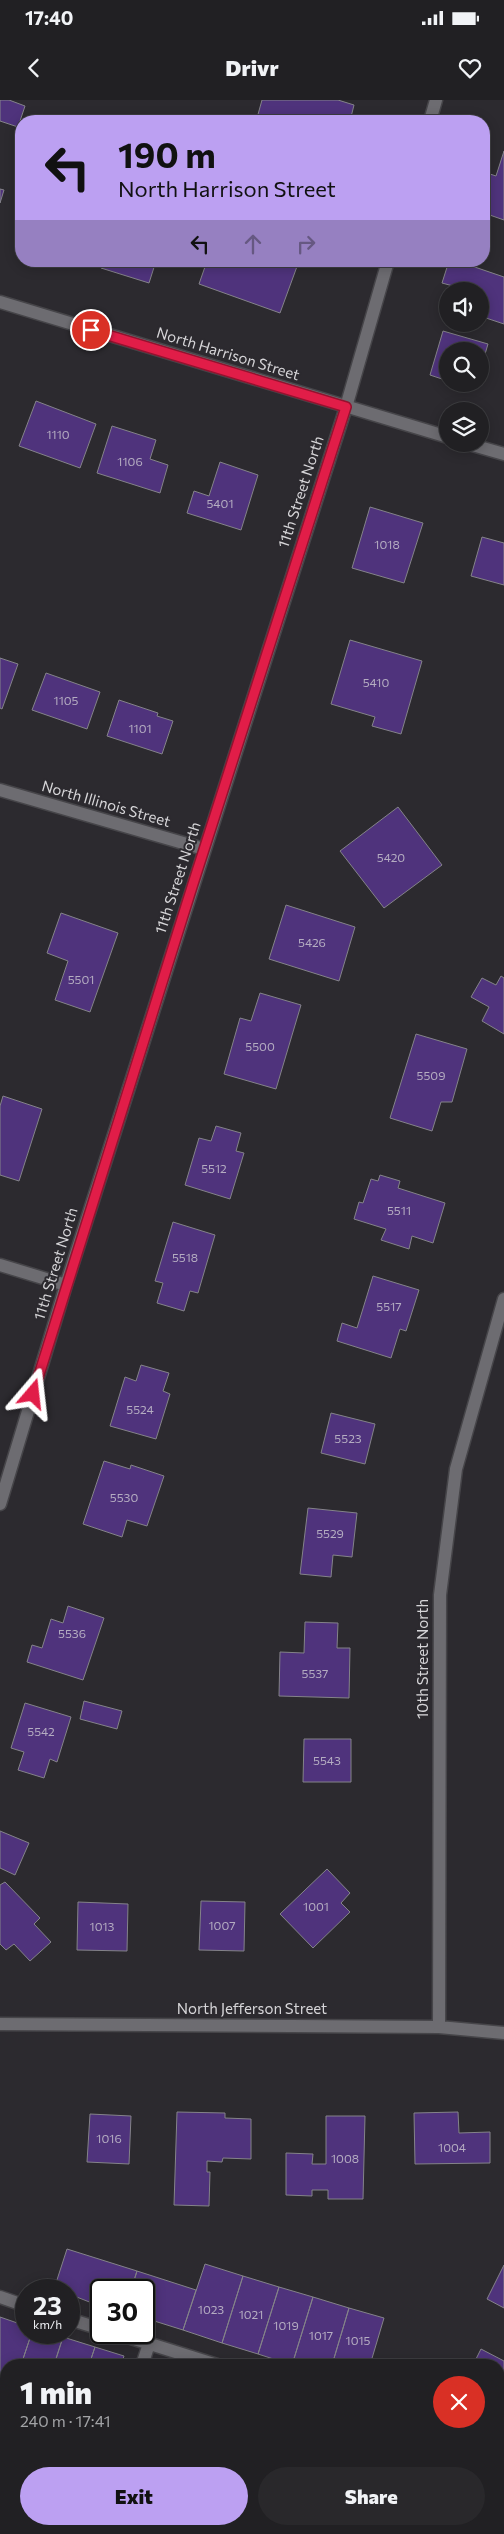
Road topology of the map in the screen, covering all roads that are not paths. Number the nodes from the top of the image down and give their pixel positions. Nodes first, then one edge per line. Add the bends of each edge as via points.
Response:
1 (436, 100) edge
2 (432, 115) edge
3 (386, 267) edge
4 (0, 302) edge
5 (346, 407) junction
6 (439, 434) edge
7 (489, 450) edge
8 (504, 454) edge
9 (0, 790) edge
10 (204, 849) junction
11 (0, 1265) edge
12 (66, 1285) junction
13 (504, 1299) edge
14 (0, 1504) edge
15 (0, 2024) edge
16 (439, 2027) junction
17 (504, 2032) edge
18 (0, 2297) edge
19 (15, 2302) edge
20 (149, 2344) joint
21 (144, 2359) edge
22 (198, 2359) edge

1 - 2 street
3 - 5 street, 11th Street North
4 - 5 street, North Harrison Street
5 - 6 street, North Harrison Street
5 - 10 street, 11th Street North
7 - 8 street
9 - 10 street, North Illinois Street
10 - 12 street, 11th Street North
11 - 12 street
12 - 14 street, 11th Street North
13 - 16 street, 10th Street North via 456,1468 440,1595
15 - 16 street, North Jefferson Street
16 - 17 street, North Jefferson Street
18 - 19 street
20 - 21 street
20 - 22 street

